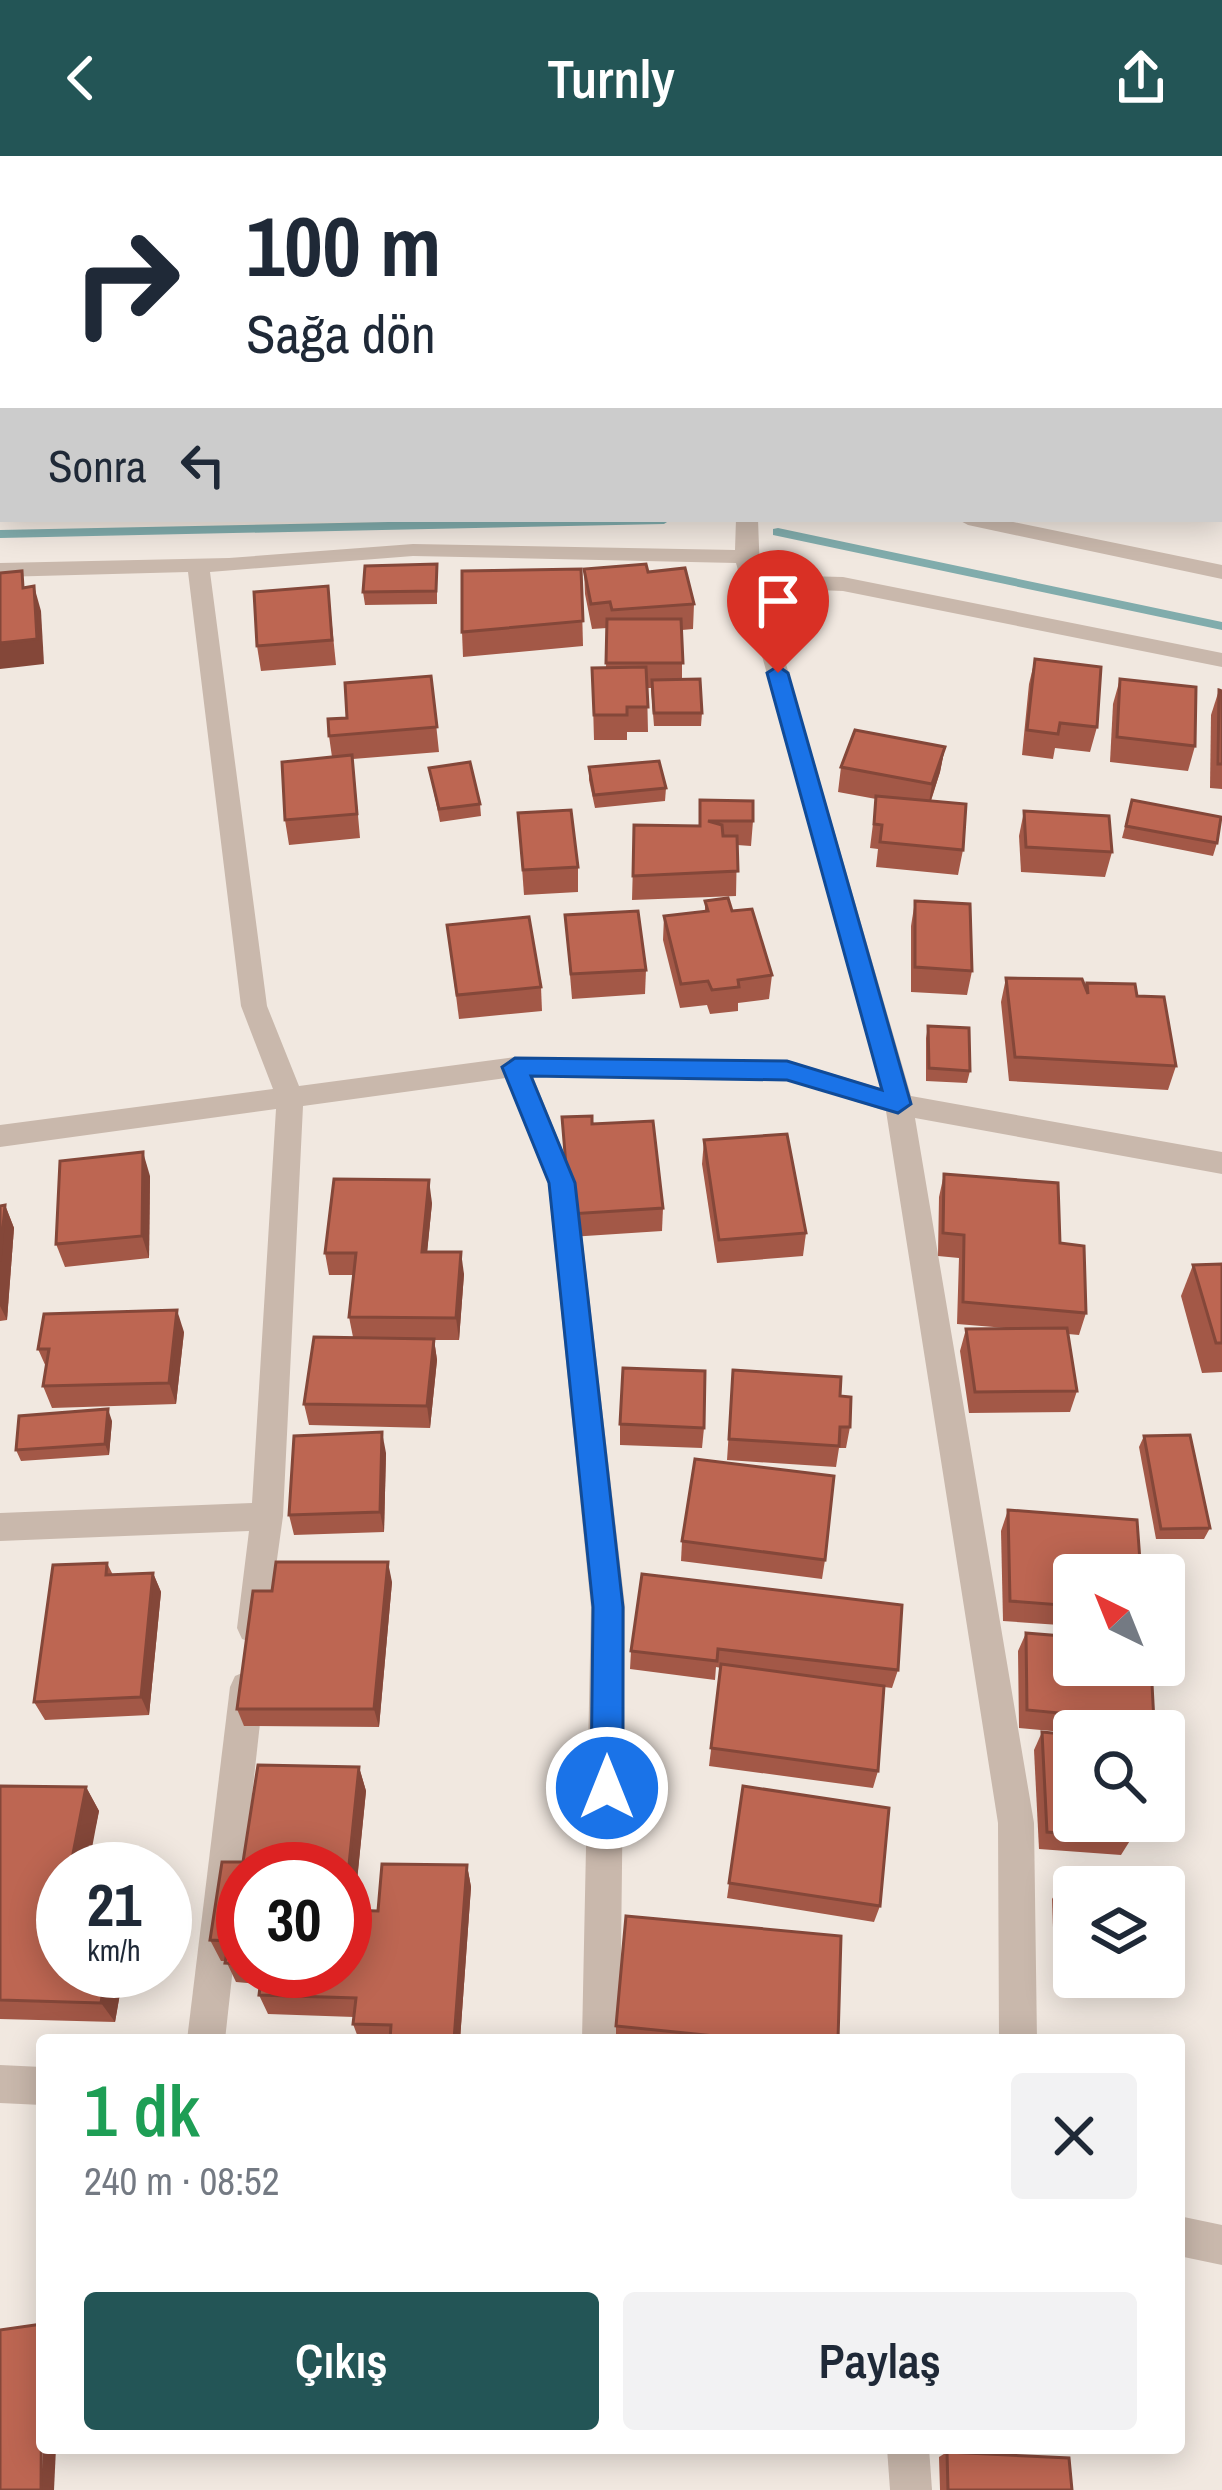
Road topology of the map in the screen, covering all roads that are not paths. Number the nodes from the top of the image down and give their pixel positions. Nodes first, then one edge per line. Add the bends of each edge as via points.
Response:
1 (747, 522) edge
2 (983, 522) edge
3 (1080, 522) edge
4 (1094, 544) junction
5 (198, 566) junction
6 (748, 569) junction
7 (0, 570) edge
8 (1222, 572) edge
9 (1222, 660) edge
10 (515, 1067) junction
11 (290, 1098) junction
12 (898, 1104) junction
13 (0, 1136) edge
14 (1222, 1162) edge
15 (267, 1516) junction
16 (0, 1527) edge
17 (207, 2034) edge
18 (601, 2034) edge
19 (1018, 2034) edge
20 (0, 2084) edge
21 (36, 2086) edge
22 (1185, 2237) edge
23 (1222, 2245) edge
24 (908, 2454) edge
25 (911, 2490) edge

1 - 6 street
2 - 4 street
3 - 4 street
4 - 8 street
5 - 6 street via 412,550
5 - 7 street
5 - 11 street via 254,1006
6 - 9 street
6 - 12 street
10 - 11 street
10 - 12 street via 787,1070
10 - 18 street via 562,1183 608,1607
11 - 13 street
11 - 15 street
12 - 14 street
12 - 19 street via 1016,1823
15 - 16 street
15 - 17 street
20 - 21 street
22 - 23 street
24 - 25 street

